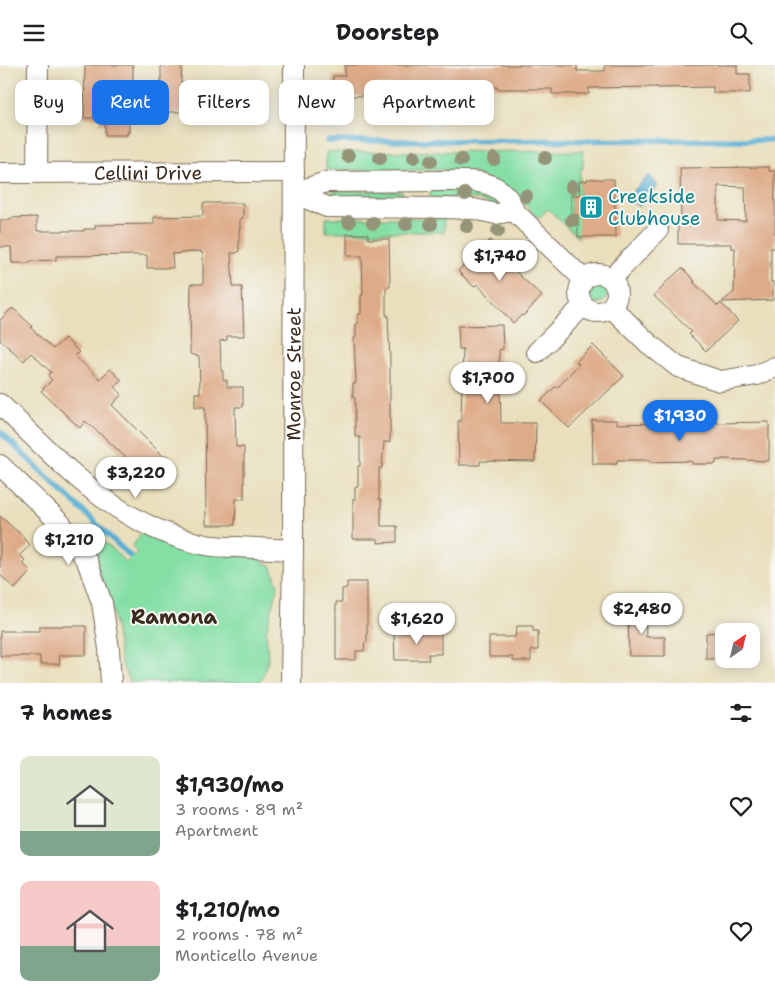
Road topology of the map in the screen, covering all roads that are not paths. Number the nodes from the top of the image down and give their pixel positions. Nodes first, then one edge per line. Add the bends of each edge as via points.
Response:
1 (38, 65) edge
2 (294, 65) edge
3 (37, 172) junction
4 (294, 172) junction
5 (0, 173) edge
6 (416, 181) junction
7 (294, 193) junction
8 (416, 208) junction
9 (514, 211) junction
10 (658, 230) dead end
11 (583, 279) junction
12 (611, 279) junction
13 (583, 306) junction
14 (611, 307) junction
15 (537, 352) dead end
16 (775, 367) edge
17 (0, 404) edge
18 (0, 465) edge
19 (293, 550) junction
20 (111, 683) edge
21 (291, 683) edge

1 - 3 street
2 - 4 street, Monroe Street
3 - 4 street, Cellini Drive
3 - 5 street, Cellini Drive
4 - 7 street, Monroe Street
6 - 7 street via 326,182
6 - 8 street
6 - 9 street via 476,181 492,186 507,197
7 - 8 street via 327,207
7 - 19 street, Monroe Street
8 - 9 street via 474,209 496,214
9 - 11 street
10 - 12 street
11 - 12 street via 600,273
11 - 13 street via 578,290
12 - 14 street via 617,290
13 - 14 street via 594,312
13 - 15 street
14 - 16 street via 678,367 720,381 758,375
17 - 19 street via 75,476 110,504 144,525 208,546
18 - 20 street via 61,524 87,561 102,603
19 - 21 street, Monroe Street

